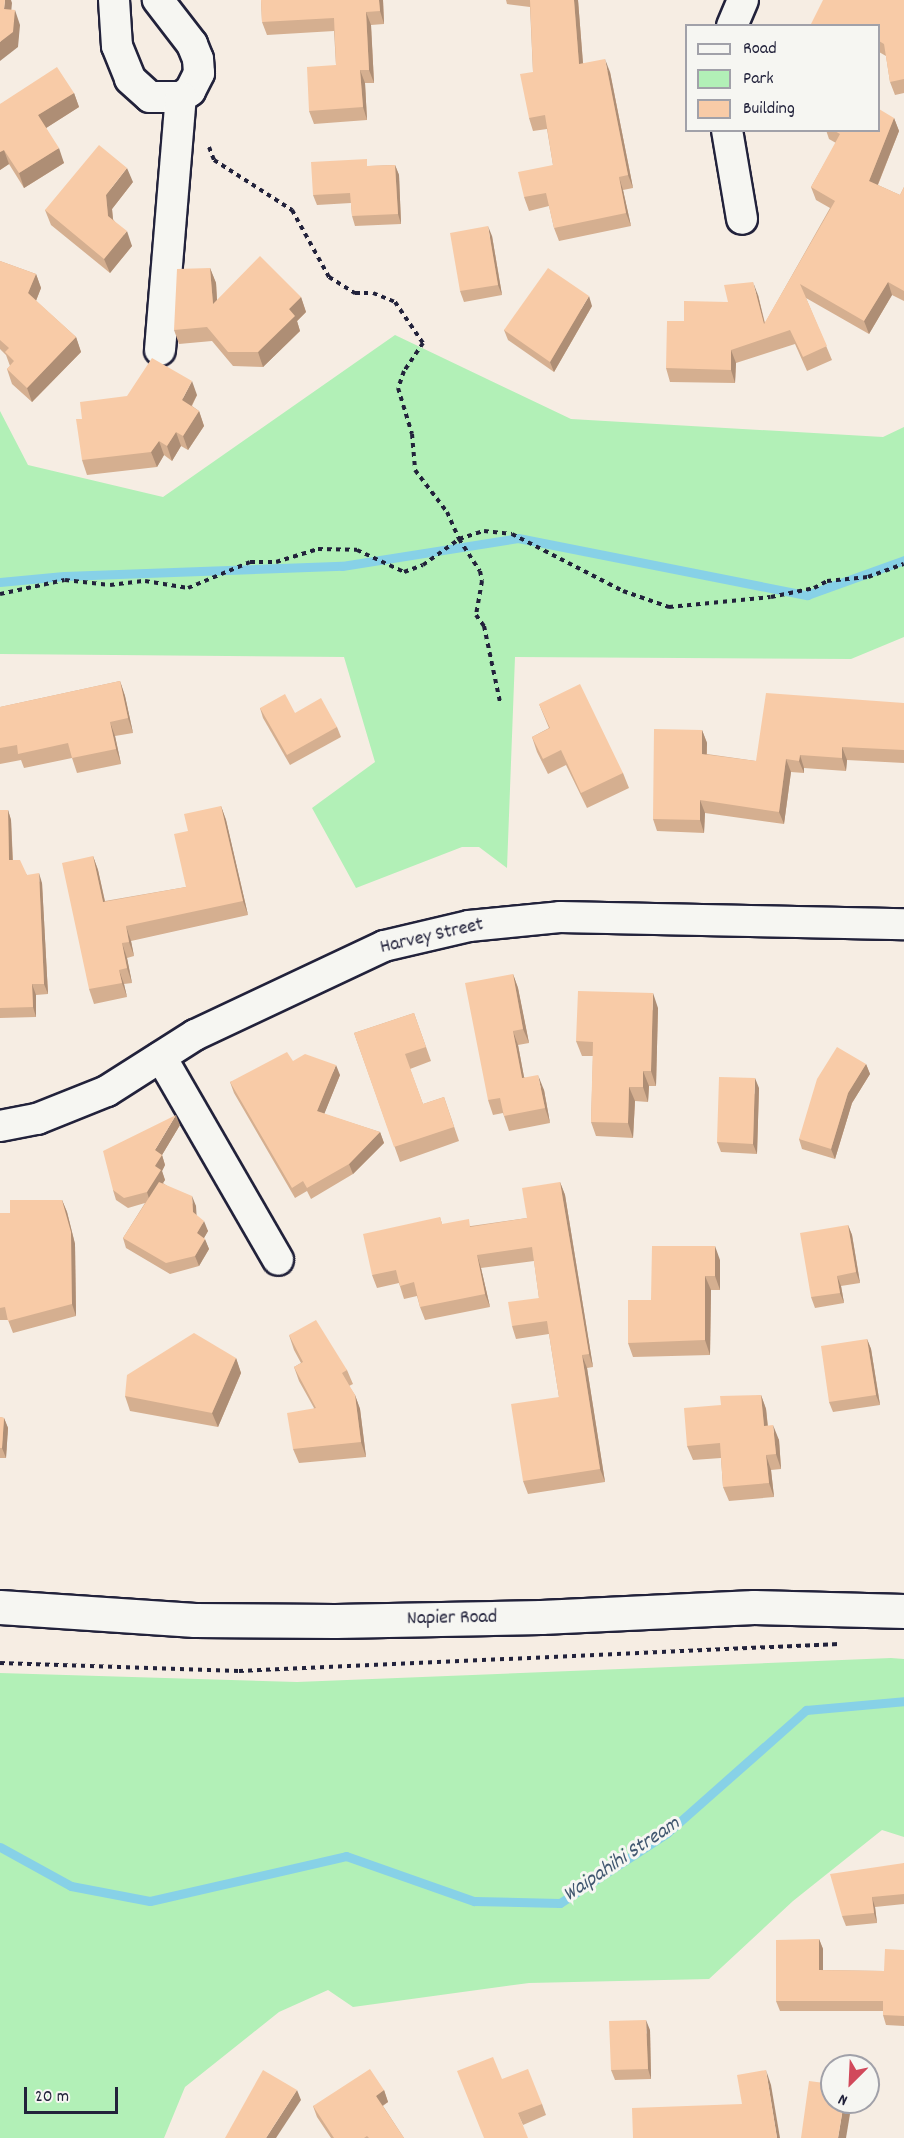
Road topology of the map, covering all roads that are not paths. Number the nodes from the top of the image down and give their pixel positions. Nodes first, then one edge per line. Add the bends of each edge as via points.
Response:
1 (114, 0) edge
2 (158, 0) edge
3 (743, 0) edge
4 (733, 24) edge
5 (181, 97) junction
6 (727, 132) edge
7 (742, 219) dead end
8 (160, 350) dead end
9 (904, 924) edge
10 (161, 1057) junction
11 (0, 1126) edge
12 (278, 1260) dead end
13 (0, 1607) edge
14 (904, 1611) edge

1 - 5 street via 117,46 130,79 150,97
2 - 5 street via 192,44 198,59 200,73 190,91
3 - 4 street
5 - 8 street
6 - 7 street
9 - 10 street, Harvey Street via 560,916 469,926 384,946 279,993
10 - 11 street, Harvey Street via 107,1092 37,1119
10 - 12 street
13 - 14 main road, Napier Road via 195,1620 323,1621 541,1617 754,1607

